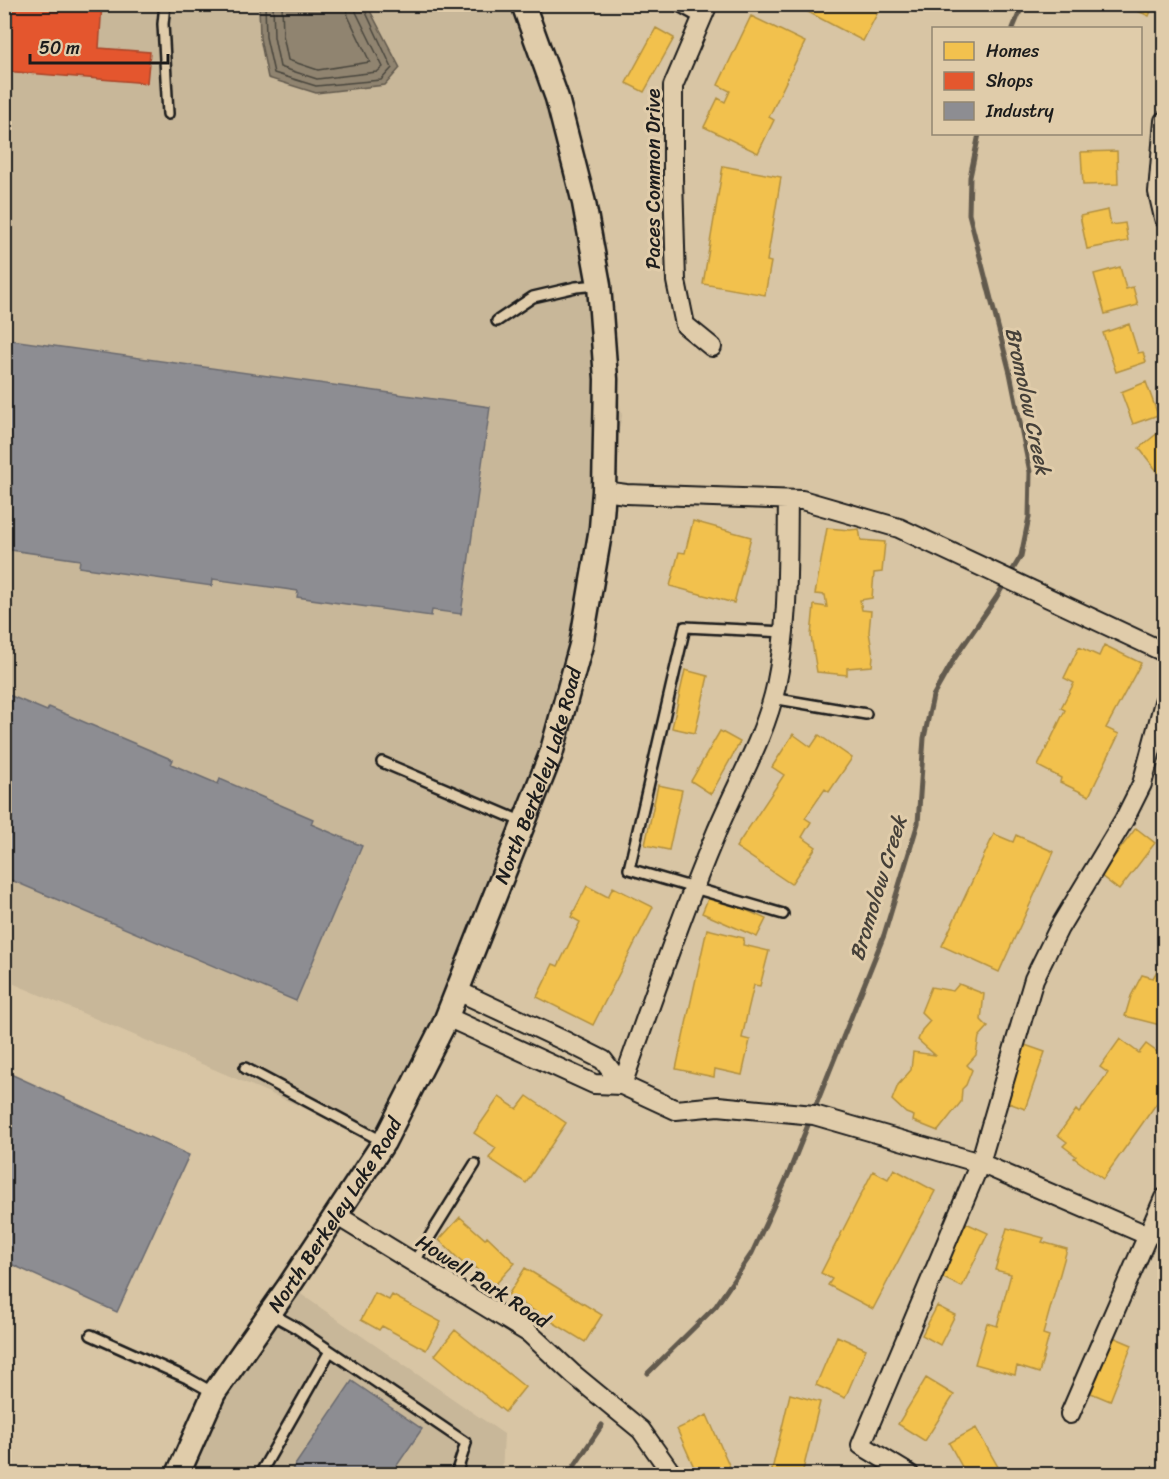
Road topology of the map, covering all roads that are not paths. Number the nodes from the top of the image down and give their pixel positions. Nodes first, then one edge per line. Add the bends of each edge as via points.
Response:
1 (165, 4) edge
2 (523, 4) edge
3 (675, 4) edge
4 (705, 12) edge
5 (168, 114) dead end
6 (1164, 121) edge
7 (1164, 218) edge
8 (598, 285) junction
9 (497, 321) dead end
10 (712, 347) dead end
11 (604, 491) junction
12 (788, 500) junction
13 (785, 632) junction
14 (1164, 652) edge
15 (772, 698) junction
16 (1164, 702) edge
17 (866, 714) dead end
18 (382, 762) dead end
19 (525, 822) junction
20 (694, 887) junction
21 (783, 914) dead end
22 (458, 991) junction
23 (447, 1017) junction
24 (543, 1030) junction
25 (580, 1048) junction
26 (531, 1055) junction
27 (245, 1068) dead end
28 (569, 1073) junction
29 (622, 1085) junction
30 (384, 1142) junction
31 (980, 1163) junction
32 (475, 1164) dead end
33 (1164, 1198) edge
34 (336, 1215) junction
35 (1149, 1236) junction
36 (414, 1262) junction
37 (270, 1313) junction
38 (91, 1335) dead end
39 (330, 1351) junction
40 (214, 1394) junction
41 (1070, 1414) dead end
42 (178, 1474) edge
43 (260, 1474) edge
44 (456, 1474) edge
45 (672, 1474) edge
46 (909, 1474) edge

1 - 5 lane
2 - 8 street, North Berkeley Lake Road via 557,98 584,203
3 - 4 lane
4 - 10 street, Paces Common Drive via 673,86 673,178 676,281 685,325
6 - 7 street via 1158,192
8 - 9 lane via 533,297
8 - 11 street, North Berkeley Lake Road via 606,379
11 - 12 street
11 - 19 street, North Berkeley Lake Road via 581,645 551,754
12 - 13 street
12 - 14 street via 802,500 899,528
13 - 15 street
13 - 20 lane via 685,627 629,869
15 - 17 lane
15 - 20 street
16 - 31 street via 1142,784 1034,979
18 - 19 lane
19 - 22 street, North Berkeley Lake Road
20 - 21 lane
20 - 29 street
22 - 23 street, North Berkeley Lake Road
22 - 24 street
23 - 26 street
23 - 30 street, North Berkeley Lake Road
24 - 25 street
24 - 26 street
25 - 28 street
25 - 29 street via 603,1060
26 - 28 street
27 - 30 lane
28 - 29 street via 594,1084
29 - 31 street via 676,1110 718,1106 814,1115
30 - 34 street, North Berkeley Lake Road
31 - 35 street
31 - 46 street via 861,1445
32 - 36 lane
33 - 35 street
34 - 36 street, Howell Park Road
34 - 37 street, North Berkeley Lake Road
35 - 41 street
36 - 45 street, Howell Park Road via 529,1333 641,1431
37 - 39 lane
37 - 40 street, North Berkeley Lake Road
38 - 40 lane
39 - 43 lane
39 - 44 lane via 466,1443
40 - 42 street, North Berkeley Lake Road

